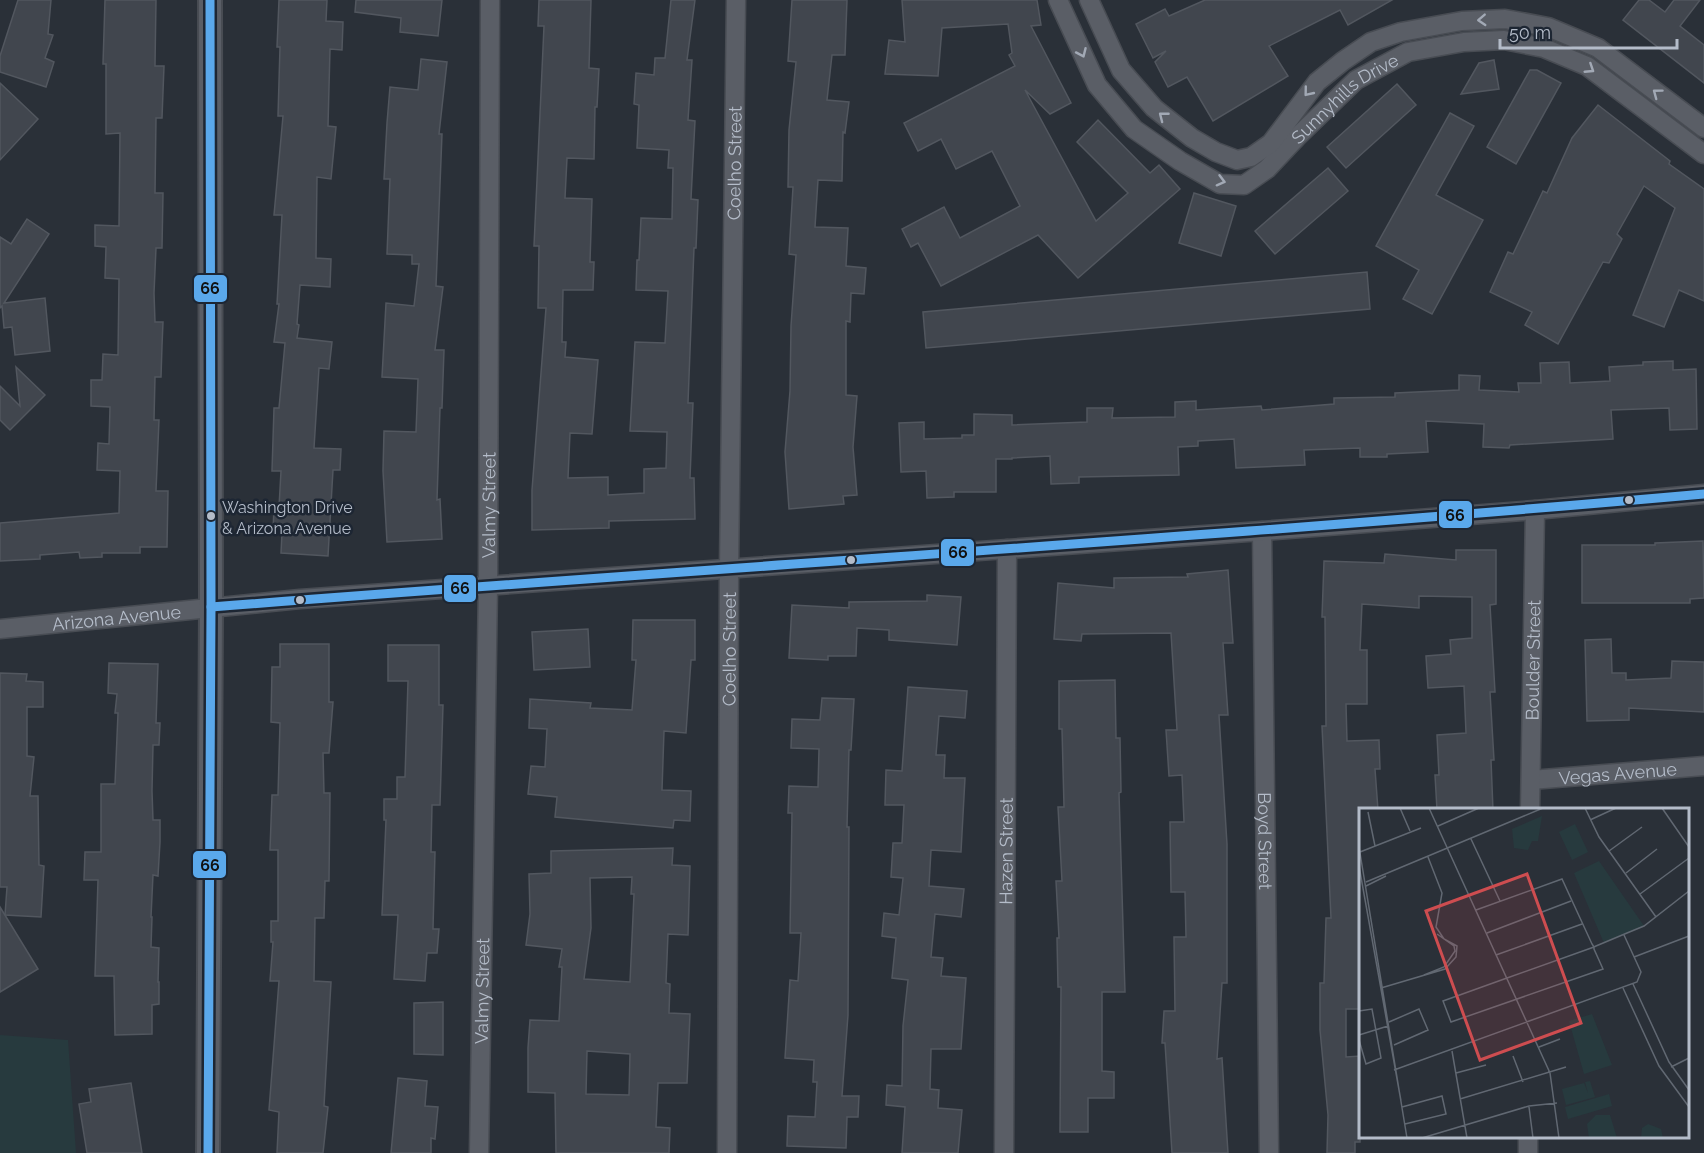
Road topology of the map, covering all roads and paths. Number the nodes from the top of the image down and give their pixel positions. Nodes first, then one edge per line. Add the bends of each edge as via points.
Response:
1 (210, 0) edge
2 (490, 0) edge
3 (736, 0) edge
4 (1058, 0) edge
5 (1089, 0) edge
6 (1704, 128) edge
7 (1704, 154) edge
8 (1704, 494) edge
9 (1535, 510) junction
10 (1262, 531) junction
11 (1007, 549) junction
12 (729, 569) junction
13 (488, 585) junction
14 (211, 607) junction
15 (0, 629) edge
16 (1704, 766) edge
17 (1531, 780) junction
18 (1530, 808) edge
19 (208, 1153) edge
20 (479, 1153) edge
21 (727, 1153) edge
22 (1004, 1153) edge
23 (1269, 1153) edge

1 - 14 street
2 - 13 street, Valmy Street
3 - 12 street, Coelho Street
4 -> 7 street, Sunnyhills Drive via 1097,85 1134,129 1220,184 1244,185 1267,169 1356,80 1408,52 1474,41 1504,40 1544,48 1587,66
6 -> 5 street, Sunnyhills Drive via 1598,48 1548,27 1505,19 1462,21 1371,42 1317,82 1271,143 1251,157 1238,160 1192,138 1154,108 1121,70
8 - 9 street, Arizona Avenue
9 - 10 street, Arizona Avenue
9 - 17 street, Boulder Street
10 - 11 street, Arizona Avenue
10 - 23 street, Boyd Street
11 - 12 street, Arizona Avenue
11 - 22 street, Hazen Street
12 - 13 street, Arizona Avenue
12 - 21 street, Coelho Street
13 - 14 street, Arizona Avenue
13 - 20 street, Valmy Street
14 - 15 street, Arizona Avenue
14 - 19 street
16 - 17 street, Vegas Avenue
17 - 18 street, Boulder Street

